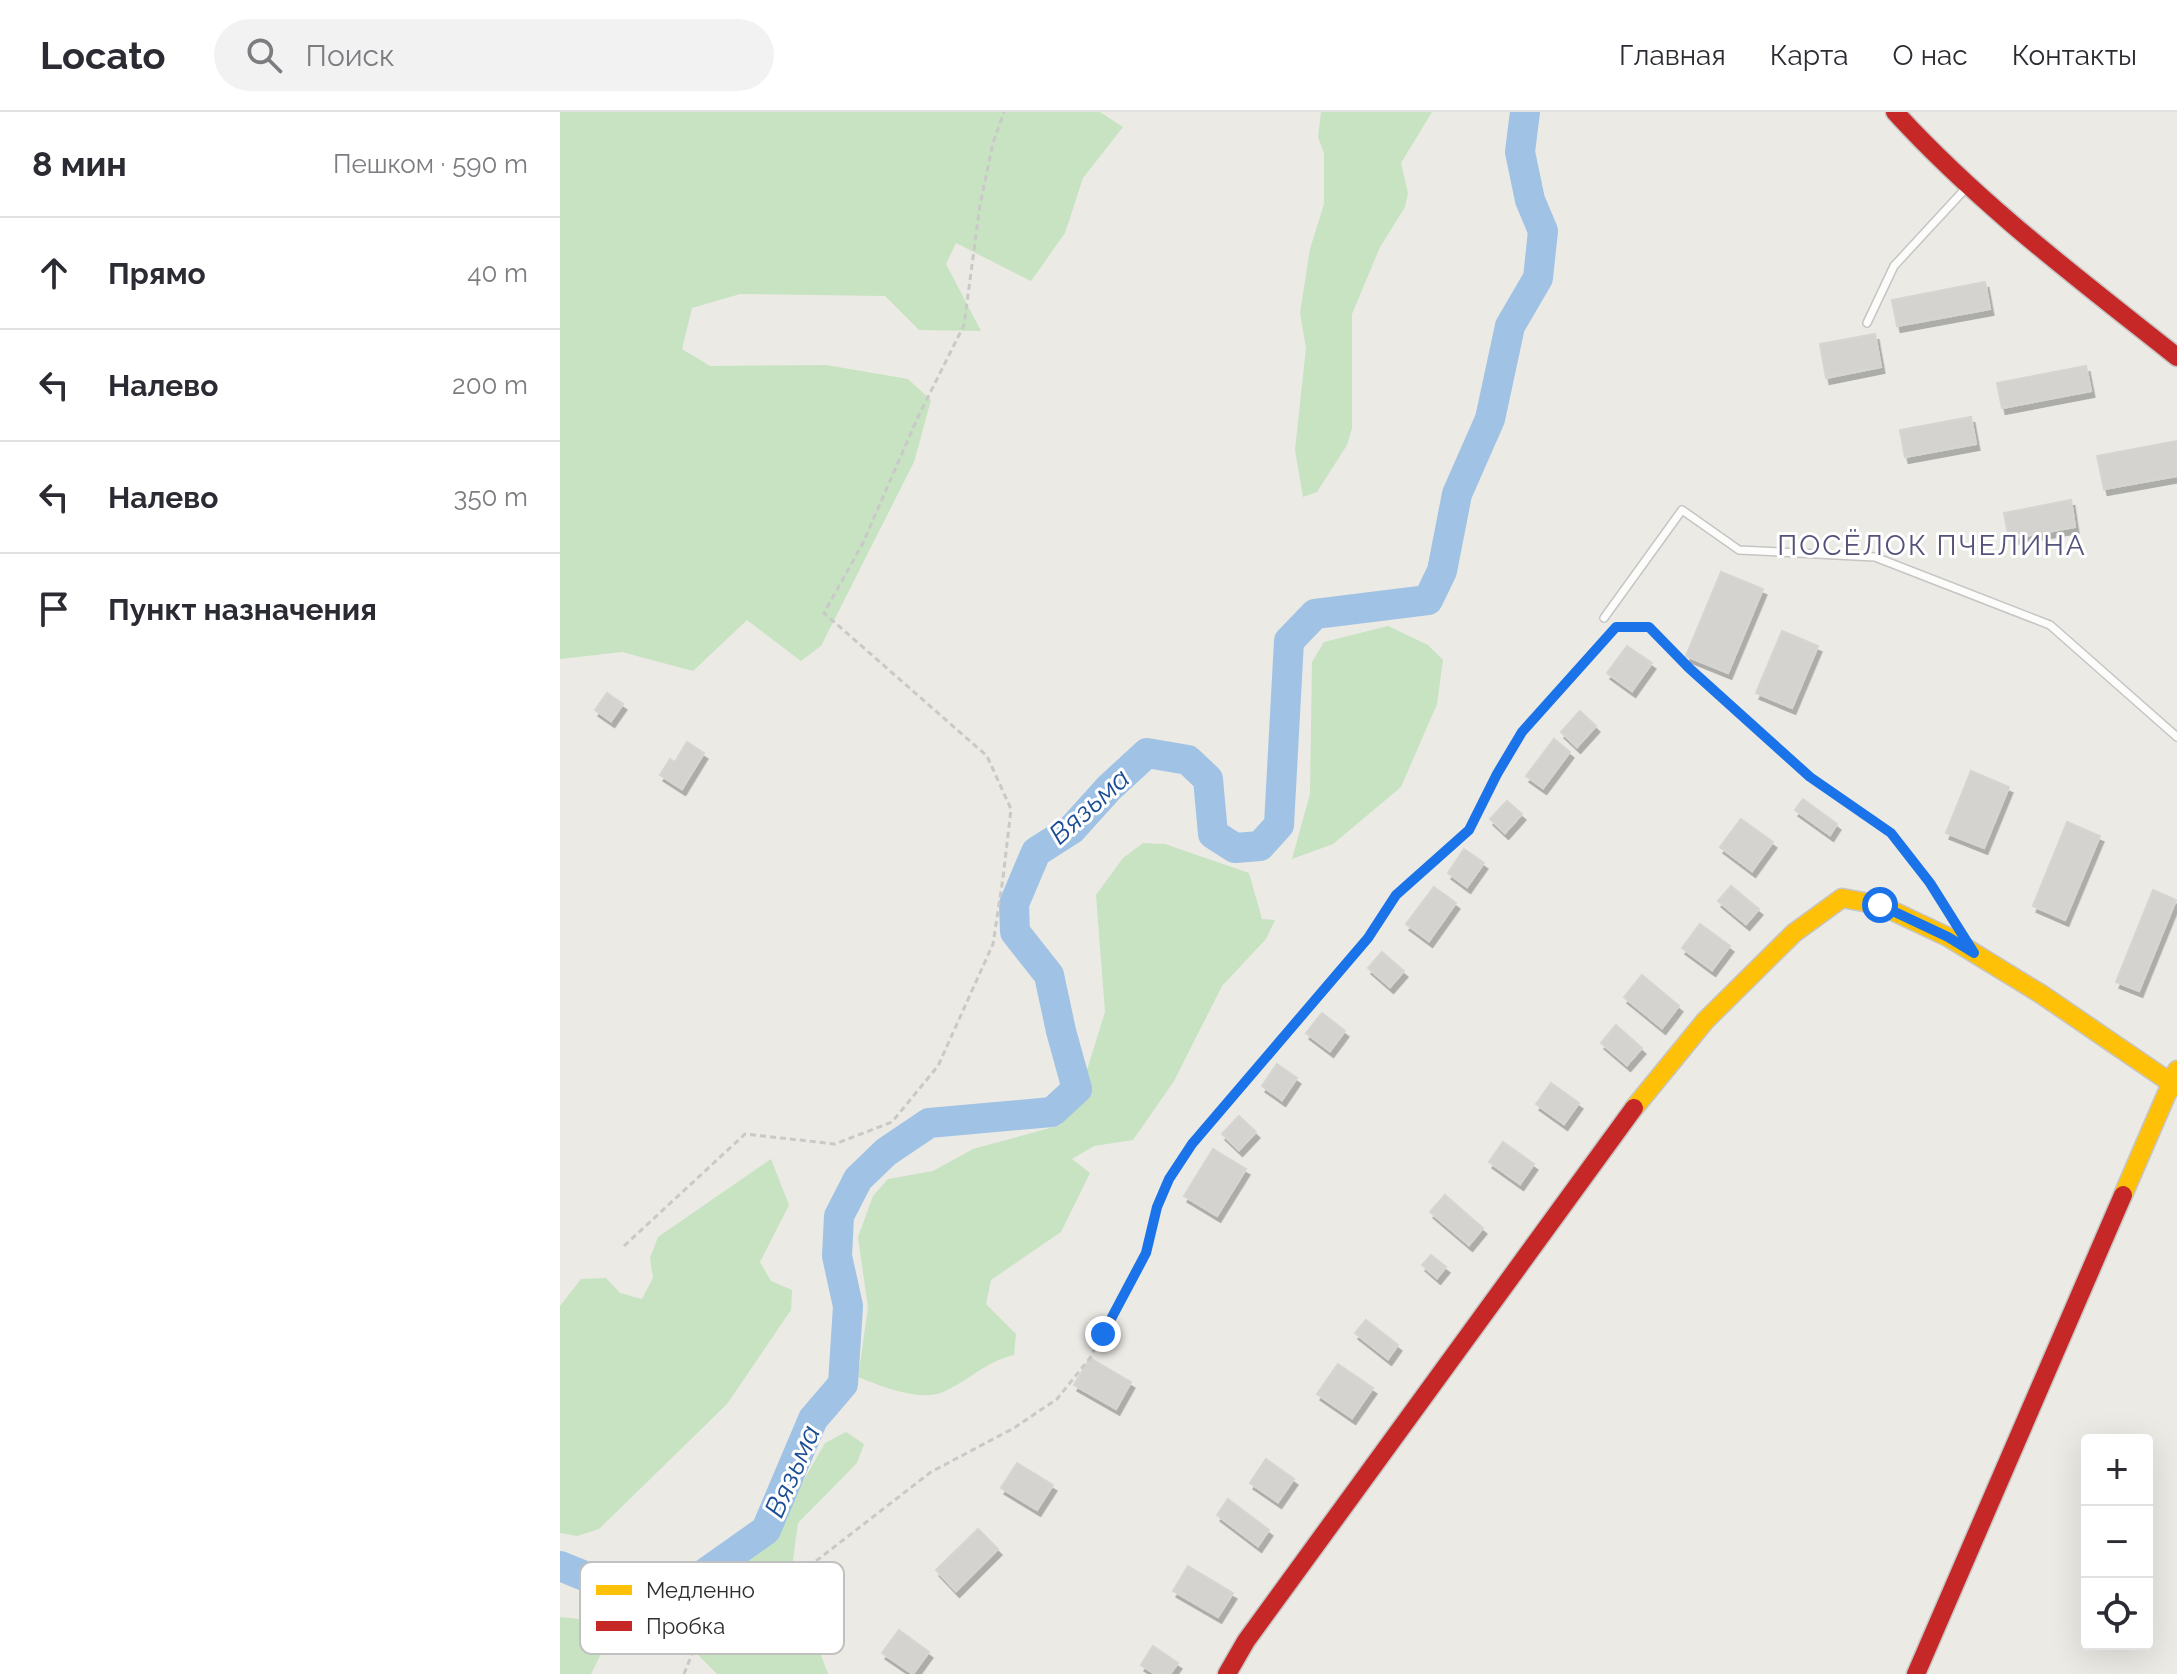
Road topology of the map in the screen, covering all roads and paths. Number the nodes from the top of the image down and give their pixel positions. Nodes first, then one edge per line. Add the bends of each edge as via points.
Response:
1 (1004, 112) edge
2 (1895, 112) edge
3 (1967, 187) junction
4 (1867, 323) dead end
5 (2177, 357) edge
6 (1604, 618) dead end
7 (2177, 737) edge
8 (1952, 918) dead end
9 (2175, 1080) edge
10 (624, 1246) dead end
11 (816, 1561) dead end
12 (692, 1654) edge
13 (684, 1674) edge
14 (1227, 1674) edge
15 (1916, 1674) edge

1 - 10 path via 980,205 964,325 863,543 824,613 987,756 1011,809 993,944 938,1066 892,1122 835,1144 745,1134
2 - 3 street
3 - 4 lane via 1894,266
3 - 5 street
6 - 7 lane via 1682,510 1739,550 1875,557 2050,625
8 - 11 path via 1891,833 1810,777 1649,627 1616,627 1522,732 1469,830 1396,895 1368,938 1192,1144 1157,1207 1146,1253 1090,1358 1057,1399 931,1472
9 - 14 street via 1948,937 1880,905 1842,898 1794,933 1705,1021 1618,1127
9 - 15 street
12 - 13 path

